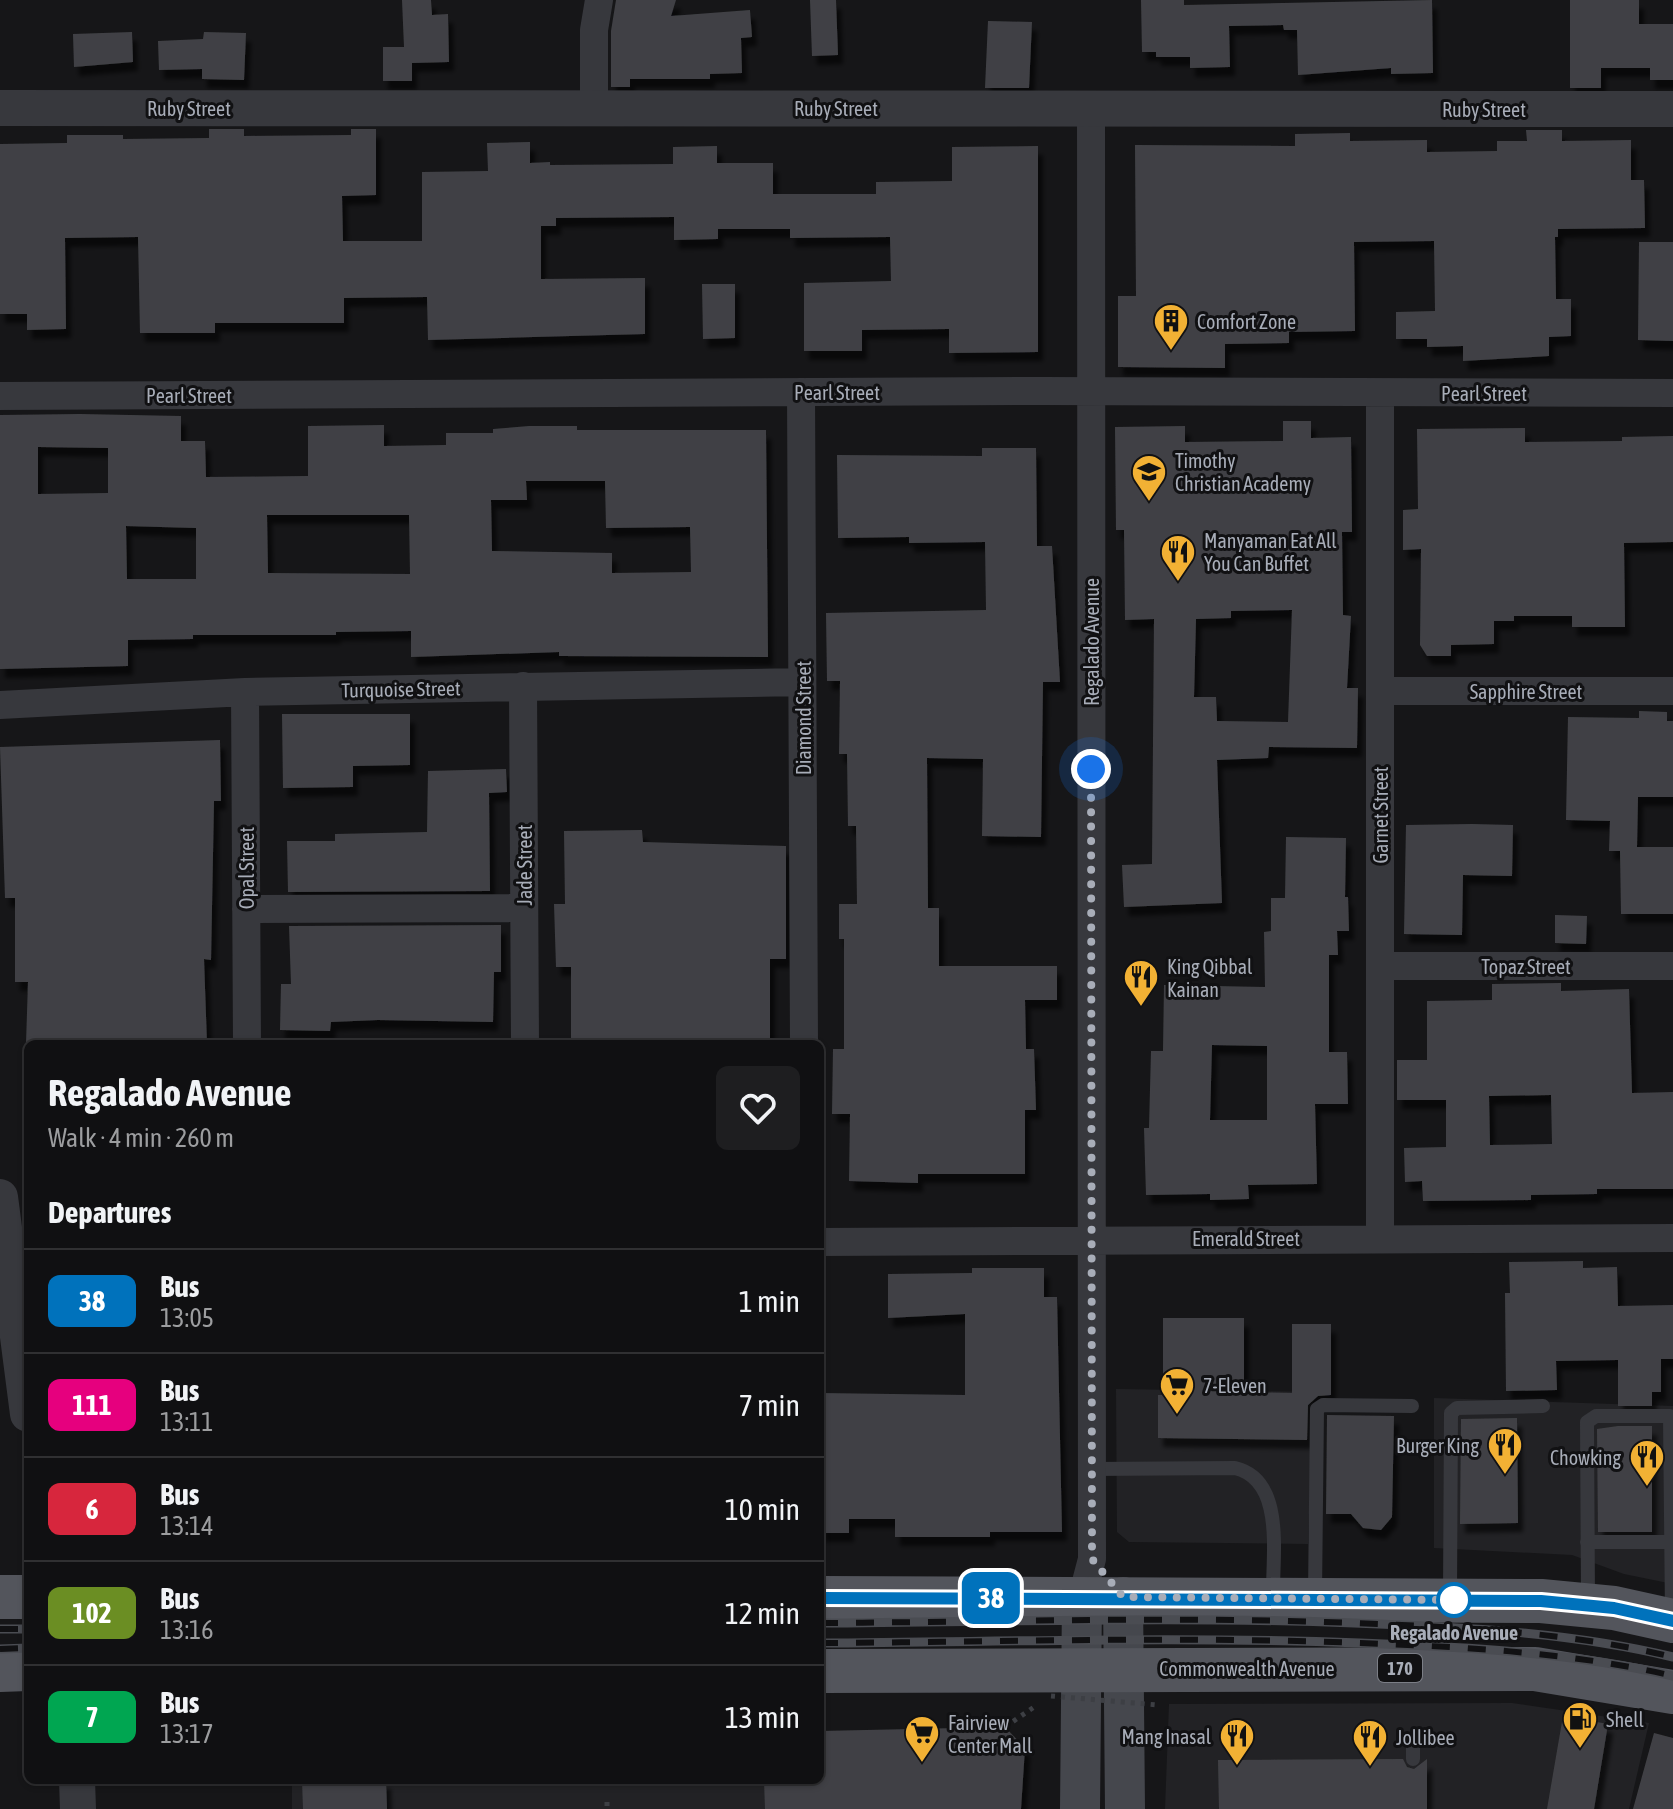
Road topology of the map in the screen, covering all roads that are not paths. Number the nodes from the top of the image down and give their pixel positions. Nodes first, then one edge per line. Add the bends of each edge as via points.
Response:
1 (599, 0) edge
2 (0, 108) edge
3 (594, 108) junction
4 (1091, 109) junction
5 (1673, 109) edge
6 (801, 392) junction
7 (1091, 392) junction
8 (1380, 393) junction
9 (1673, 393) edge
10 (0, 396) edge
11 (802, 682) junction
12 (523, 686) junction
13 (1380, 691) junction
14 (1673, 691) edge
15 (245, 692) junction
16 (0, 705) edge
17 (524, 908) junction
18 (246, 909) junction
19 (1380, 966) junction
20 (1673, 966) edge
21 (247, 1040) edge
22 (525, 1040) edge
23 (804, 1040) edge
24 (0, 1197) edge
25 (1380, 1238) junction
26 (1673, 1238) edge
27 (1091, 1241) junction
28 (824, 1242) edge
29 (18, 1246) edge
30 (7, 1312) edge
31 (24, 1395) edge
32 (1412, 1406) dead end
33 (1543, 1406) dead end
34 (1092, 1469) junction
35 (1587, 1542) junction
36 (1671, 1542) junction
37 (1099, 1584) junction
38 (0, 1597) edge
39 (24, 1597) edge
40 (1294, 1597) junction
41 (824, 1598) edge
42 (1450, 1600) junction
43 (1587, 1605) junction
44 (1672, 1620) edge
45 (1103, 1668) junction
46 (24, 1669) edge
47 (0, 1670) edge
48 (824, 1671) edge
49 (1547, 1671) junction
50 (1597, 1677) junction
51 (1673, 1692) edge
52 (77, 1784) edge
53 (78, 1809) edge
54 (1080, 1809) edge
55 (1125, 1809) edge

1 - 3 street
2 - 3 street, Ruby Street
3 - 4 street, Ruby Street
4 - 5 street, Ruby Street
4 - 7 street, Regalado Avenue
6 - 7 street, Pearl Street
6 - 10 street, Pearl Street
6 - 11 street, Diamond Street
7 - 8 street, Pearl Street
7 - 27 street, Regalado Avenue
8 - 9 street, Pearl Street
8 - 13 street, Garnet Street
11 - 12 street, Turquoise Street
11 - 23 street, Diamond Street
12 - 15 street, Turquoise Street
12 - 17 street, Jade Street
13 - 14 street, Sapphire Street
13 - 19 street, Garnet Street
15 - 16 street, Turquoise Street
15 - 18 street, Opal Street
17 - 18 street
17 - 22 street, Jade Street
18 - 21 street, Opal Street
19 - 20 street, Topaz Street
19 - 25 street, Garnet Street
24 - 29 street
25 - 26 street, Emerald Street
25 - 27 street, Emerald Street
27 - 28 street, Emerald Street
27 - 34 street, Regalado Avenue
29 - 30 street
30 - 31 street
32 - 40 lane via 1317,1409
33 - 42 lane via 1457,1408 1451,1413
34 - 37 street, Regalado Avenue
34 - 40 lane via 1235,1468 1256,1477 1270,1500
35 - 36 lane
35 - 36 lane via 1587,1422 1596,1416 1670,1416
35 - 43 lane
36 - 44 lane
37 - 40 main road
37 - 41 main road
37 - 45 main road, Regalado Avenue
38 - 39 main road
40 - 42 main road
42 - 43 main road
43 - 44 main road
43 - 49 main road via 1573,1616 1577,1636 1568,1657
43 - 50 main road via 1594,1619 1583,1634 1584,1655
45 - 48 main road, Commonwealth Avenue / 170
45 - 49 main road, Commonwealth Avenue / 170
45 - 54 main road, Regalado Avenue
45 - 55 main road, Regalado Avenue
46 - 47 main road
49 - 50 main road, Commonwealth Avenue / 170
50 - 51 main road, Commonwealth Avenue / 170
52 - 53 street

